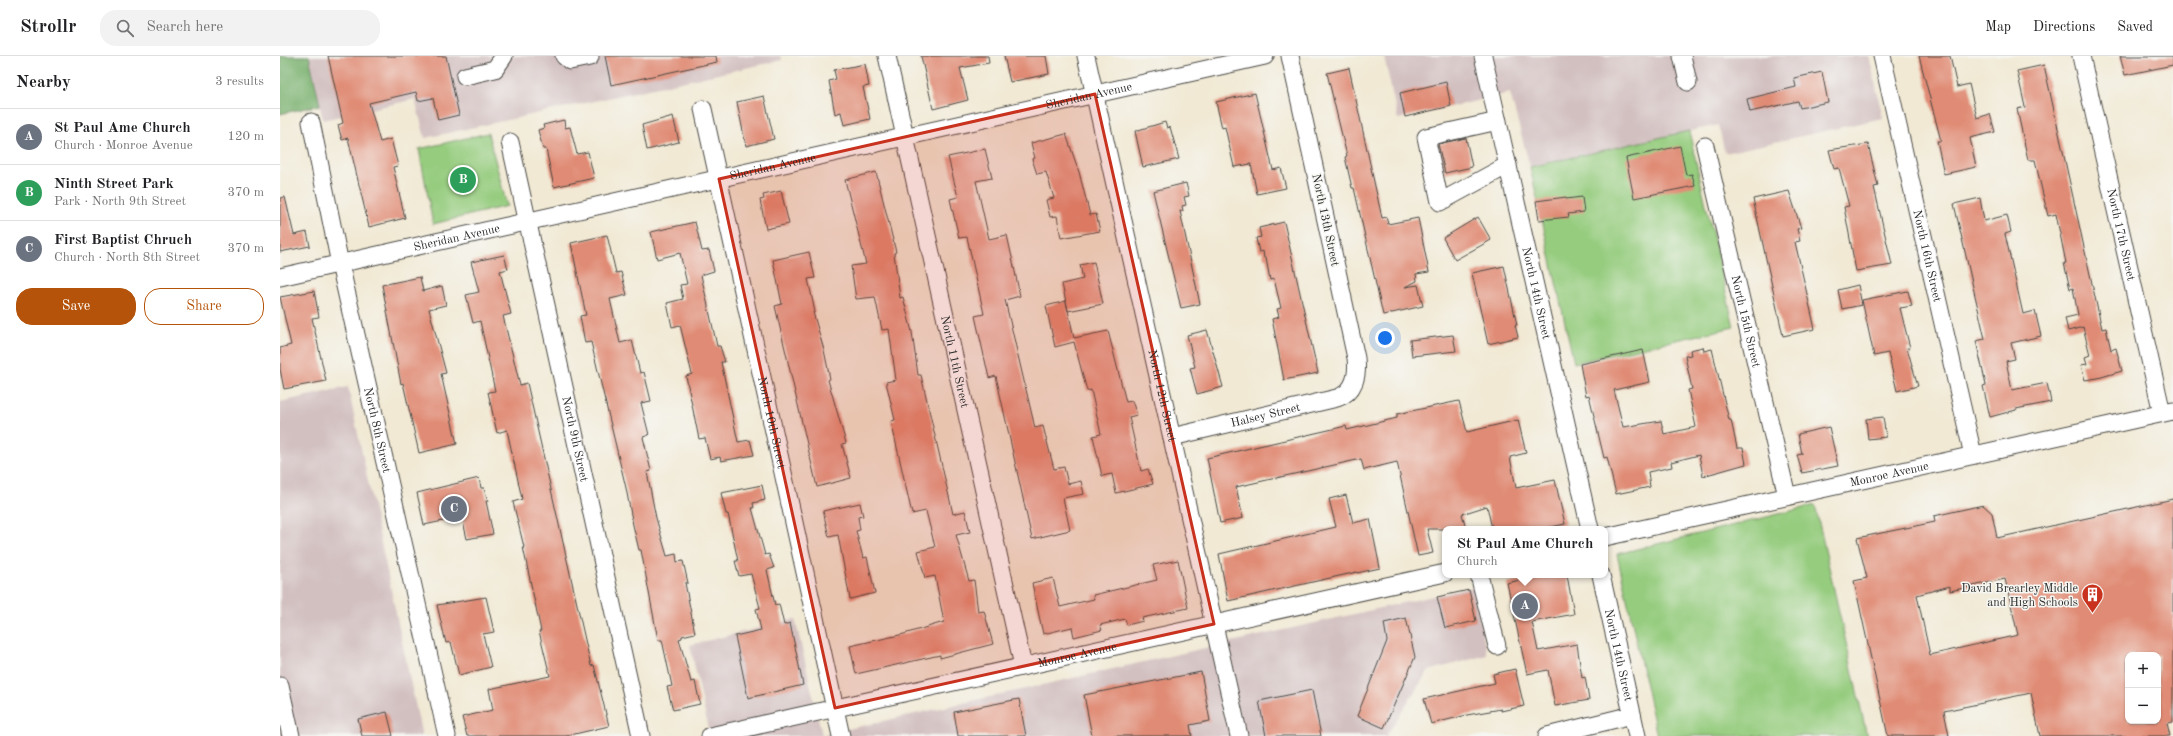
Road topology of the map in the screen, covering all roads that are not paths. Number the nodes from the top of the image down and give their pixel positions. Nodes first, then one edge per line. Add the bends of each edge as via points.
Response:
1 (504, 56) edge
2 (564, 56) edge
3 (590, 56) edge
4 (887, 56) edge
5 (1086, 56) edge
6 (1265, 56) edge
7 (1290, 56) edge
8 (1483, 56) edge
9 (1682, 56) edge
10 (1882, 56) edge
11 (2081, 56) edge
12 (465, 76) dead end
13 (1688, 82) dead end
14 (1095, 94) junction
15 (703, 109) dead end
16 (311, 122) dead end
17 (1498, 122) junction
18 (905, 137) junction
19 (510, 142) dead end
20 (1705, 146) dead end
21 (1508, 165) junction
22 (719, 179) junction
23 (528, 222) junction
24 (340, 264) junction
25 (280, 277) edge
26 (1354, 384) joint
27 (2167, 412) edge
28 (1172, 437) junction
29 (1973, 455) junction
30 (1787, 496) junction
31 (1589, 526) edge
32 (1608, 536) edge
33 (1442, 574) edge
34 (1480, 578) edge
35 (1602, 578) edge
36 (1214, 624) junction
37 (1497, 646) dead end
38 (1023, 666) junction
39 (280, 686) edge
40 (835, 708) junction
41 (1632, 715) junction
42 (739, 733) edge
43 (291, 736) edge
44 (446, 736) edge
45 (641, 736) edge
46 (710, 736) edge
47 (841, 736) edge
48 (1239, 736) edge
49 (1547, 736) edge
50 (1637, 736) edge

1 - 12 street via 495,69
2 - 3 street via 570,61
4 - 18 street, North 11th Street
5 - 14 street, North 12th Street
6 - 14 street, Sheridan Avenue
7 - 26 street, North 13th Street via 1356,358
8 - 17 street, North 14th Street
9 - 13 street
10 - 29 street, North 16th Street
11 - 27 street, North 17th Street
14 - 18 street, Sheridan Avenue
14 - 28 street, North 12th Street
15 - 22 street, North 10th Street
16 - 24 street, North 8th Street
17 - 21 street, North 14th Street
17 - 21 street via 1426,137 1440,202
18 - 22 street, Sheridan Avenue
18 - 38 street, North 11th Street
19 - 23 street, North 9th Street
20 - 30 street, North 15th Street
21 - 31 street, North 14th Street
22 - 23 street, Sheridan Avenue
22 - 40 street, North 10th Street
23 - 24 street, Sheridan Avenue
23 - 45 street, North 9th Street
24 - 25 street, Sheridan Avenue
24 - 44 street, North 8th Street
26 - 28 street, Halsey Street via 1344,396
27 - 29 street, Monroe Avenue
28 - 36 street, North 12th Street
29 - 30 street, Monroe Avenue
30 - 32 street, Monroe Avenue
33 - 36 street, Monroe Avenue
34 - 37 street
35 - 41 street, North 14th Street
36 - 38 street, Monroe Avenue
36 - 48 street, North 12th Street
38 - 40 street, Monroe Avenue
39 - 43 street
40 - 42 street, Monroe Avenue
40 - 47 street, North 10th Street
41 - 49 street
41 - 50 street, North 14th Street
42 - 46 street, Monroe Avenue

